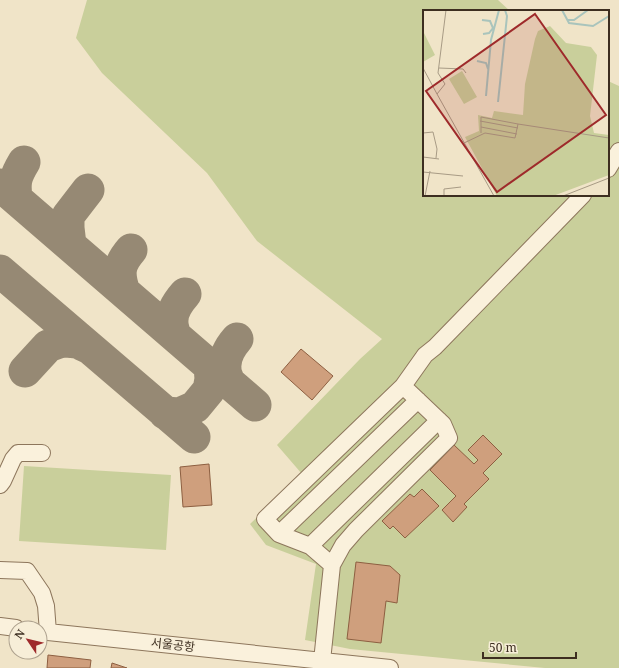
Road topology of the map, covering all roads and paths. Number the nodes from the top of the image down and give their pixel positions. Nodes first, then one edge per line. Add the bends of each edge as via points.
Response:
1 (619, 151) edge
2 (609, 167) edge
3 (582, 196) edge
4 (403, 386) junction
5 (418, 400) junction
6 (439, 420) junction
7 (42, 453) dead end
8 (0, 485) edge
9 (280, 534) junction
10 (310, 546) junction
11 (332, 565) junction
12 (0, 570) edge
13 (45, 620) edge
14 (48, 632) edge
15 (322, 661) junction
16 (390, 668) edge

1 - 2 lane
3 - 4 lane via 425,355
4 - 5 lane
4 - 9 lane via 265,519
5 - 6 lane
5 - 9 lane
6 - 10 lane
6 - 11 lane via 449,438 356,530 343,545
7 - 8 lane via 18,453 12,459
9 - 10 lane
10 - 11 lane
11 - 15 lane
12 - 13 lane, 서울공항 via 27,571 42,593 46,606
14 - 15 lane, 서울공항
15 - 16 lane, 서울공항

